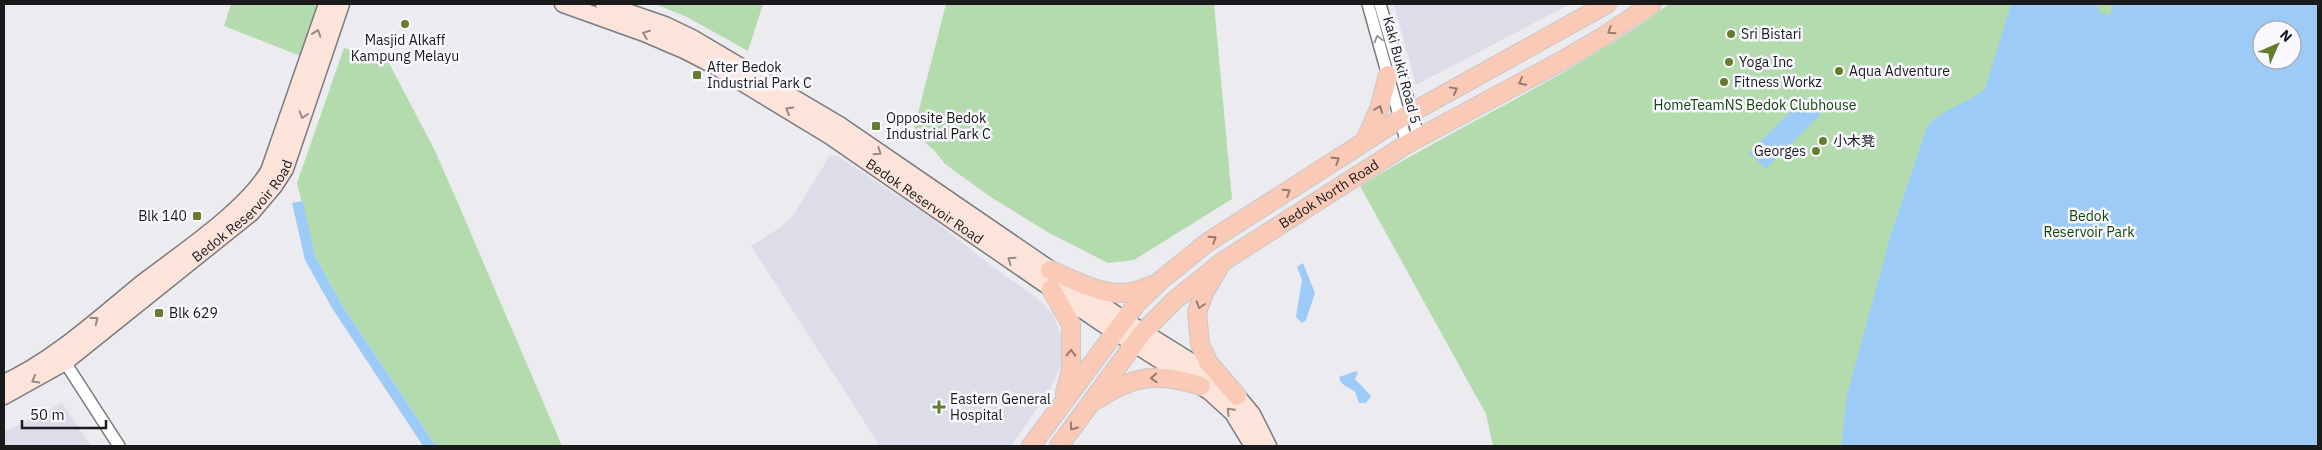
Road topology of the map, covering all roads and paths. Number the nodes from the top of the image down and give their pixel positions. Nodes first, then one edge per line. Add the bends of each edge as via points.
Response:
1 (327, 4) edge
2 (341, 4) edge
3 (563, 4) edge
4 (604, 4) edge
5 (1368, 4) edge
6 (1380, 4) edge
7 (1607, 4) edge
8 (1652, 4) edge
9 (1388, 75) junction
10 (1406, 116) junction
11 (1365, 141) junction
12 (1413, 141) junction
13 (1222, 262) junction
14 (1050, 270) junction
15 (1161, 280) junction
16 (1051, 289) junction
17 (1119, 326) junction
18 (1138, 338) junction
19 (61, 356) junction
20 (4, 383) edge
21 (1202, 386) junction
22 (4, 396) edge
23 (1237, 396) junction
24 (1064, 401) junction
25 (1088, 407) junction
26 (119, 446) edge
27 (1031, 446) edge
28 (1059, 446) edge
29 (1253, 446) edge
30 (1268, 446) edge

19 -> 1 main road, Bedok Reservoir Road via 261,185 269,171
2 -> 19 main road, Bedok Reservoir Road via 285,169 274,186 251,213
16 -> 3 main road, Bedok Reservoir Road via 830,136 715,66 661,39
4 -> 14 main road, Bedok Reservoir Road via 692,38 804,103
9 -> 5 street, Kaki Bukit Road 5
6 - 10 street, Kaki Bukit Road 5
10 -> 7 main road, Bedok North Road
8 -> 12 main road, Bedok North Road via 1572,55
9 - 10 street, Kaki Bukit Road 5
11 -> 9 main road via 1379,109
10 - 11 main road, Bedok North Road
10 - 12 street, Kaki Bukit Road 5
15 -> 11 main road, Bedok North Road via 1208,242
12 - 13 main road, Bedok North Road
13 - 18 main road, Bedok North Road via 1175,300
13 -> 23 main road via 1197,312 1198,330 1208,362
14 - 15 main road via 1099,291 1118,294 1140,291
14 - 17 main road, Bedok Reservoir Road
15 - 17 main road, Bedok North Road
16 - 17 main road, Bedok Reservoir Road
24 -> 16 main road via 1071,370 1071,324
17 - 18 main road, Bedok Reservoir Road
17 - 24 main road, Bedok North Road
18 - 21 main road, Bedok Reservoir Road
18 - 23 main road, Bedok Reservoir Road via 1212,374
18 - 25 main road, Bedok North Road
19 - 20 main road, Bedok Reservoir Road
19 -> 22 main road, Bedok Reservoir Road
19 - 26 street
21 -> 25 main road via 1179,379 1143,378 1116,387
29 -> 21 main road, Bedok Reservoir Road via 1233,413
23 - 30 main road, Bedok Reservoir Road via 1256,420
24 - 27 main road, Bedok North Road
25 -> 28 main road, Bedok North Road

